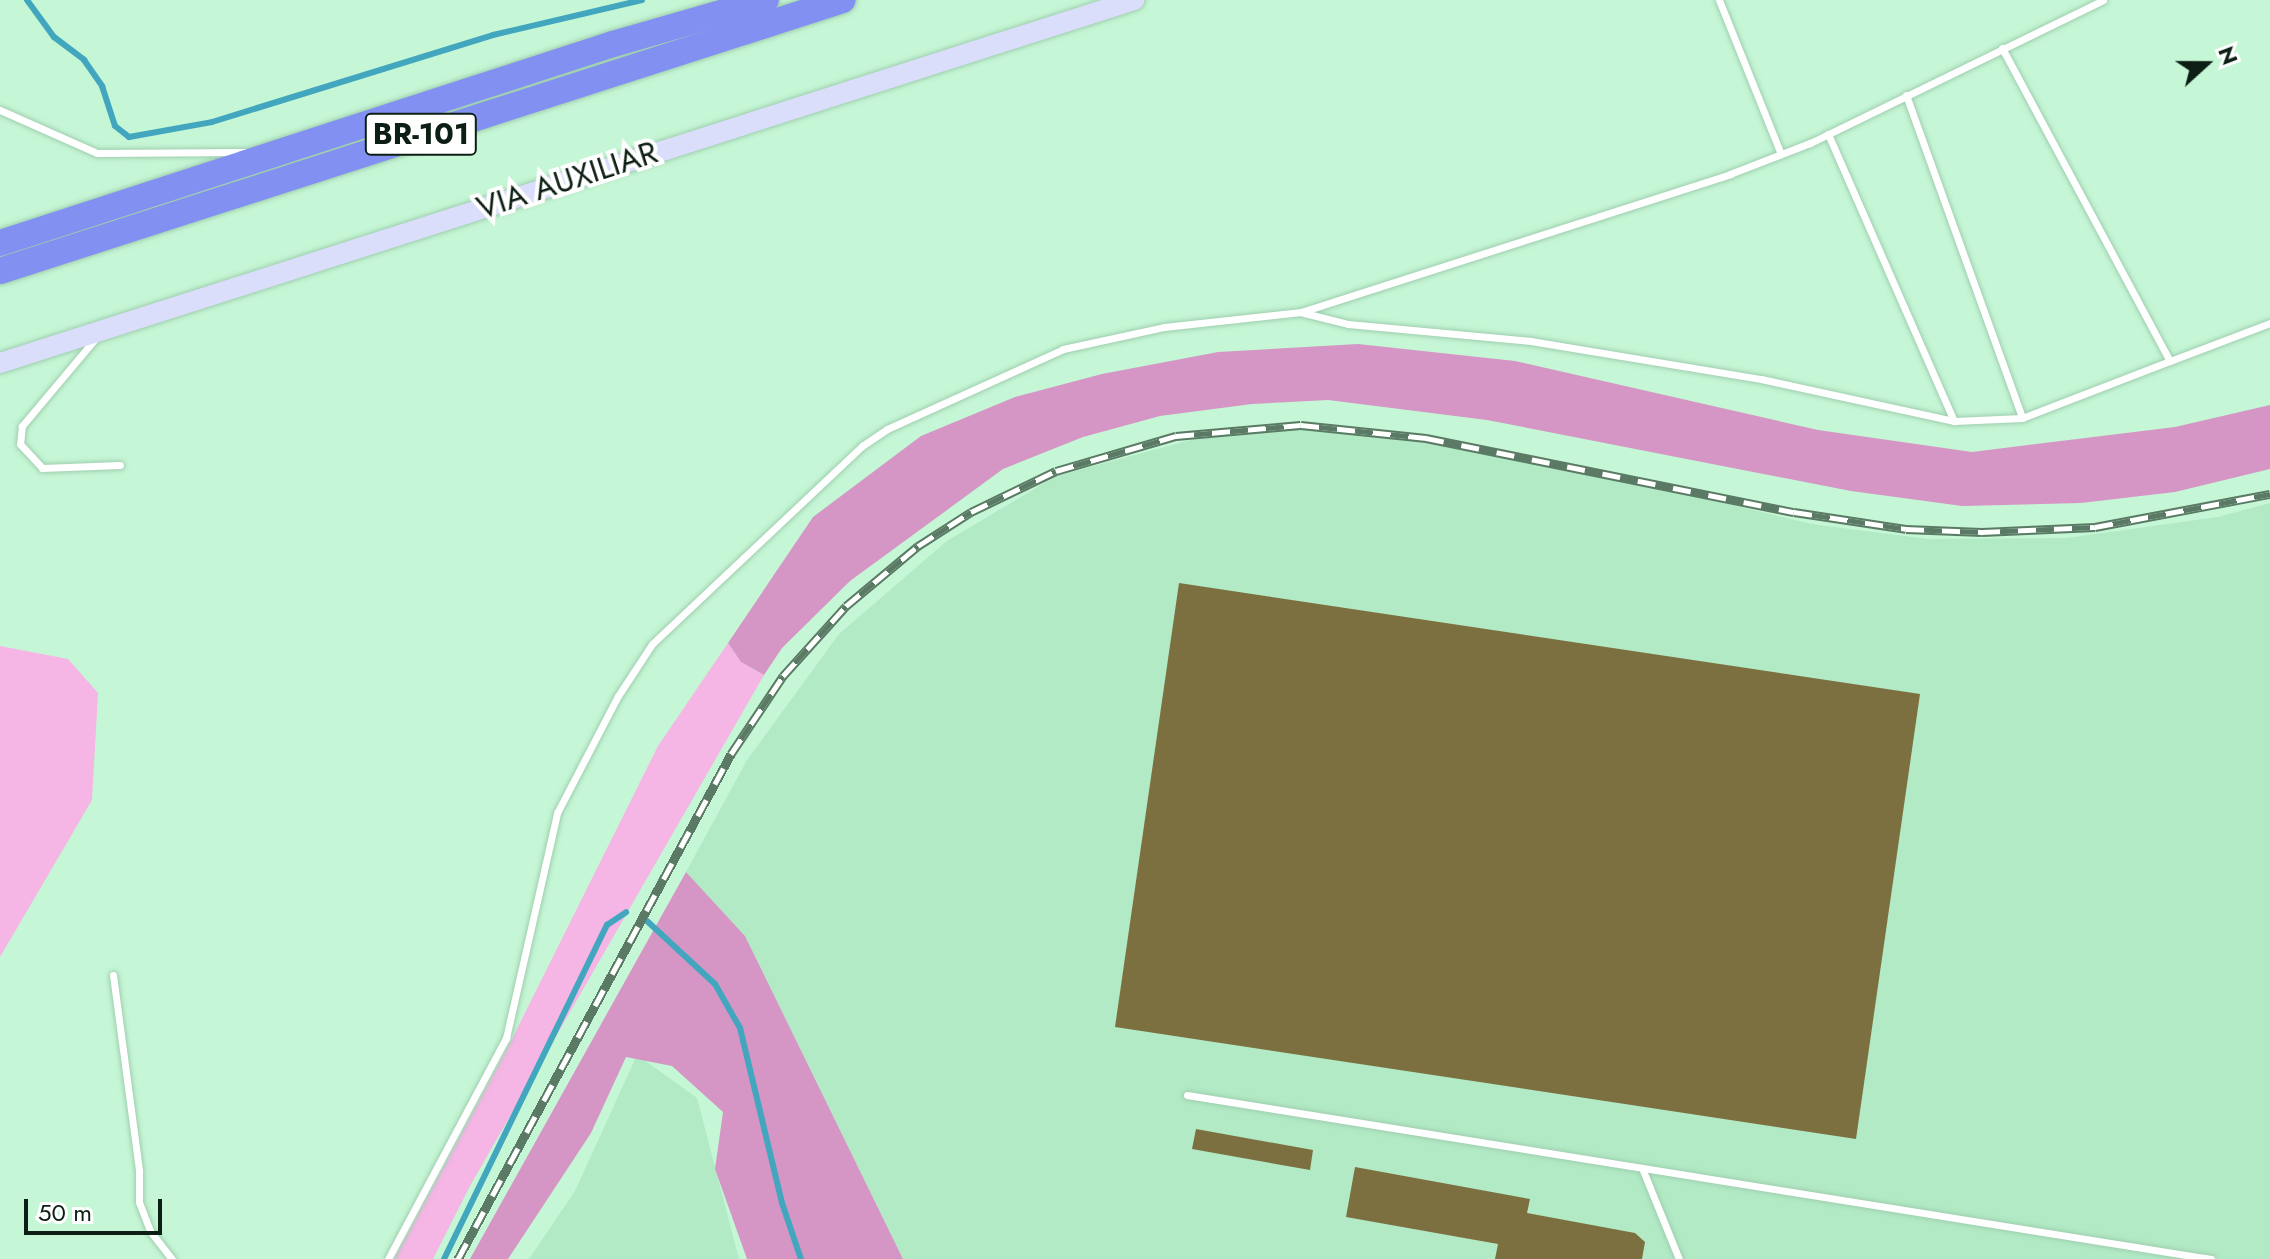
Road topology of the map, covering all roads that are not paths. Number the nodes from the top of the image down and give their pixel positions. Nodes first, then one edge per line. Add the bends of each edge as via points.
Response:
1 (766, 0) edge
2 (843, 0) edge
3 (1134, 0) edge
4 (1719, 0) edge
5 (2103, 0) edge
6 (2002, 48) junction
7 (1906, 95) junction
8 (0, 110) edge
9 (1828, 134) junction
10 (292, 150) junction
11 (1781, 154) junction
12 (0, 243) edge
13 (0, 271) edge
14 (1301, 312) junction
15 (2270, 323) edge
16 (101, 331) junction
17 (2170, 361) junction
18 (0, 363) edge
19 (2022, 418) junction
20 (1954, 421) junction
21 (120, 465) dead end
22 (113, 975) dead end
23 (1187, 1095) dead end
24 (1642, 1168) junction
25 (172, 1259) edge
26 (388, 1259) edge
27 (1679, 1259) edge
28 (2211, 1259) edge

1 - 10 highway, BR-101 via 613,44
2 - 13 highway, BR-101
3 - 16 street, VIA AUXILIAR
4 - 11 lane
5 - 6 lane
6 - 7 lane
6 - 17 lane
7 - 9 lane
7 - 19 lane
8 - 10 lane via 97,153
9 - 11 lane
9 - 20 lane
10 - 12 highway, BR-101
11 - 14 lane
14 - 20 lane via 1348,324 1561,346 1761,379
14 - 26 lane via 1164,327 1063,349 887,429 862,446 652,644 618,696 557,813 506,1038
15 - 17 lane
16 - 18 street, VIA AUXILIAR
16 - 21 lane via 22,426 20,444 42,468
17 - 19 lane
19 - 20 lane
22 - 25 lane via 139,1202 150,1231
23 - 24 lane
24 - 27 lane
24 - 28 lane

